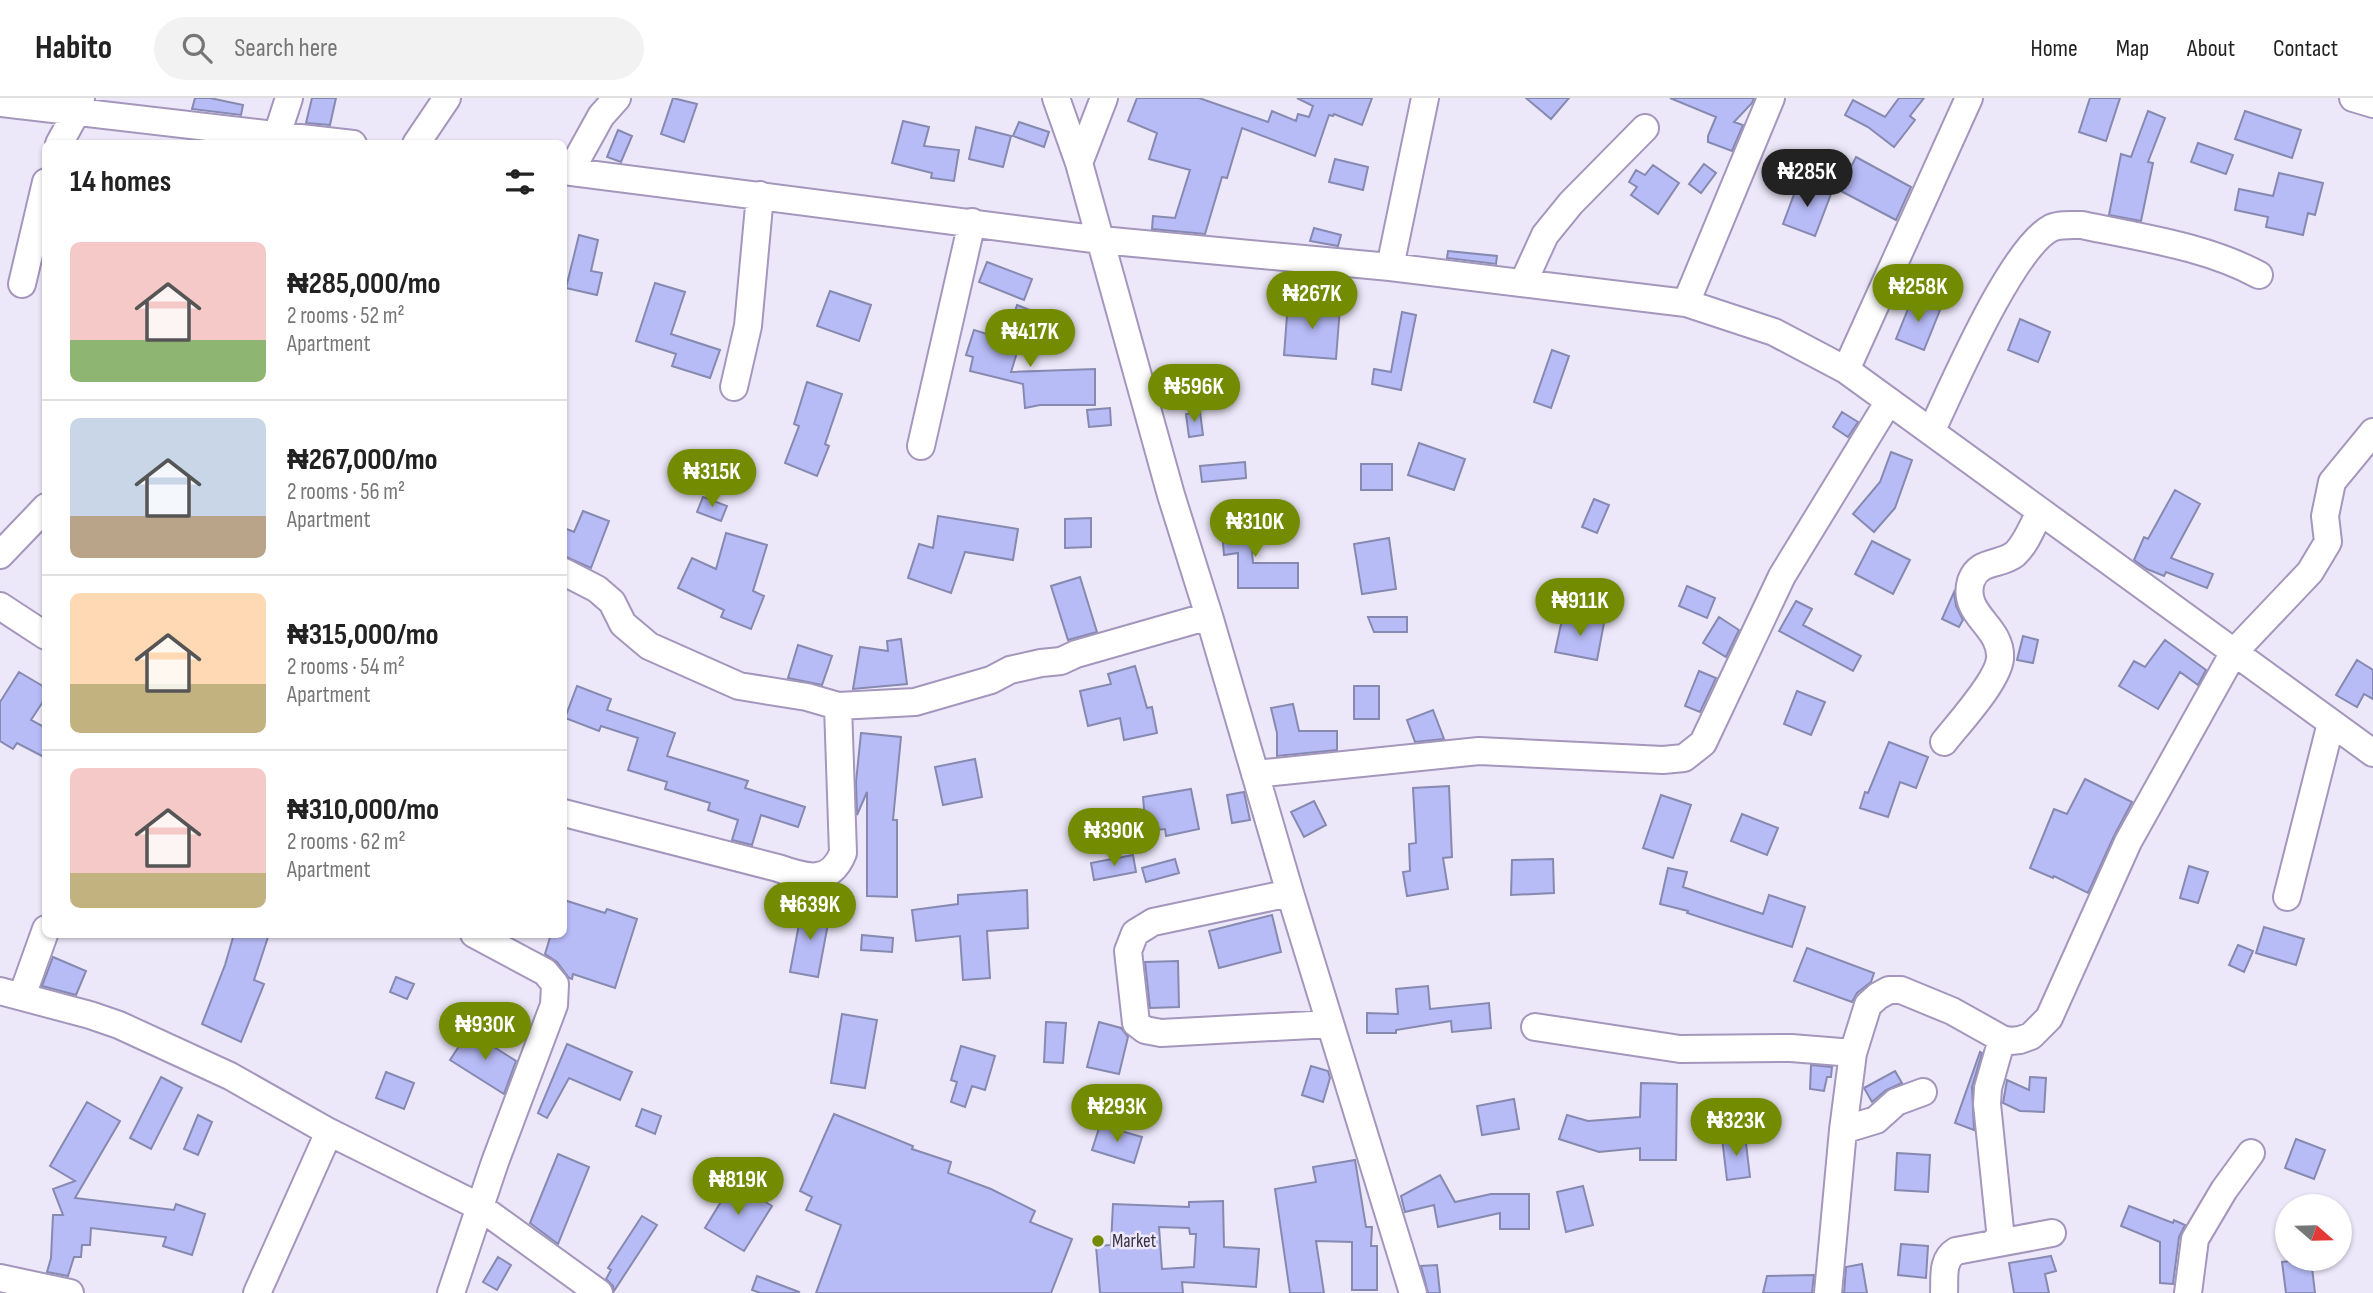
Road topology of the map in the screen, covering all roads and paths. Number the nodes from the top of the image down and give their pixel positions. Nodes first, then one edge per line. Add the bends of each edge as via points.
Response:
1 (289, 98) edge
2 (447, 98) edge
3 (617, 98) edge
4 (1056, 98) edge
5 (1104, 98) edge
6 (1425, 98) edge
7 (1771, 98) edge
8 (1969, 98) edge
9 (2353, 98) edge
10 (0, 103) edge
11 (79, 104) edge
12 (2373, 104) edge
13 (39, 106) junction
14 (130, 107) edge
15 (1645, 128) dead end
16 (277, 135) junction
17 (47, 140) edge
18 (61, 140) edge
19 (319, 140) edge
20 (419, 140) edge
21 (1079, 163) junction
22 (567, 172) edge
23 (760, 195) junction
24 (42, 199) edge
25 (972, 222) junction
26 (1101, 240) junction
27 (1390, 267) junction
28 (2259, 275) dead end
29 (1523, 283) junction
30 (22, 284) dead end
31 (1686, 303) junction
32 (1846, 370) junction
33 (734, 387) dead end
34 (1889, 401) junction
35 (1931, 432) junction
36 (2373, 432) edge
37 (921, 446) dead end
38 (42, 511) edge
39 (2039, 512) junction
40 (0, 555) edge
41 (567, 574) edge
42 (0, 606) edge
43 (1209, 616) junction
44 (42, 633) edge
45 (2234, 652) junction
46 (838, 706) junction
47 (2331, 723) junction
48 (1944, 742) dead end
49 (2373, 753) edge
50 (1255, 775) junction
51 (567, 814) edge
52 (1290, 893) junction
53 (2287, 897) dead end
54 (42, 936) edge
55 (481, 938) edge
56 (11, 993) edge
57 (1330, 1024) junction
58 (1535, 1027) dead end
59 (2002, 1040) junction
60 (1853, 1054) junction
61 (1923, 1092) dead end
62 (1843, 1130) junction
63 (330, 1132) junction
64 (2251, 1153) dead end
65 (480, 1207) junction
66 (2052, 1233) dead end
67 (1993, 1243) junction
68 (0, 1278) edge
69 (70, 1293) edge
70 (257, 1293) edge
71 (451, 1293) edge
72 (599, 1293) edge
73 (1413, 1293) edge
74 (1828, 1293) edge
75 (1944, 1293) edge
76 (2188, 1293) edge

1 - 16 street
2 - 20 street
3 - 22 street
4 - 21 street
5 - 21 street
6 - 27 street
7 - 31 street
8 - 32 street
9 - 12 street
10 - 13 street
11 - 13 street
11 - 14 street
11 - 18 street
13 - 17 street
14 - 16 street
15 - 29 street via 1545,235
16 - 19 street
21 - 26 street
22 - 23 street
23 - 25 street
23 - 33 street via 748,326
24 - 30 street
25 - 26 street
25 - 37 street
26 - 27 street
26 - 43 street
27 - 29 street
28 - 35 street via 2219,256 2186,248 2082,225 2051,228 2031,245 2006,283
29 - 31 street
31 - 32 street via 1774,332
32 - 34 street
34 - 35 street
34 - 50 street via 1782,576 1703,743 1684,758 1479,751
35 - 39 street
36 - 45 street via 2332,482 2325,516 2328,542 2310,572
38 - 40 street
39 - 45 street
39 - 48 street via 2015,554 1980,567 1974,574 1970,604 1995,635 2000,659 1991,681
41 - 46 street via 612,602 623,624 649,646 739,686
42 - 44 street
43 - 46 street via 1061,661 1010,670 915,702
43 - 50 street
45 - 47 street
45 - 59 street via 2128,842 2049,1018 2031,1036
46 - 51 street via 844,853 838,866 823,876 800,876
47 - 49 street
47 - 53 street
50 - 52 street
52 - 57 street
52 - 57 street via 1153,922 1135,933 1128,951 1136,1023 1160,1033
54 - 56 street
55 - 65 street via 545,972 555,985 554,1005
56 - 63 street via 119,1025 230,1076
57 - 73 street
58 - 60 street via 1680,1049 1791,1048
59 - 60 street via 1952,1011 1901,990 1889,990 1868,1005
59 - 67 street via 1987,1104 2000,1230
60 - 62 street
61 - 62 street via 1896,1102 1877,1119
62 - 74 street
63 - 65 street
63 - 70 street
64 - 76 street via 2195,1239
65 - 71 street
65 - 72 street
66 - 67 street
67 - 75 street via 1949,1255
68 - 69 street

